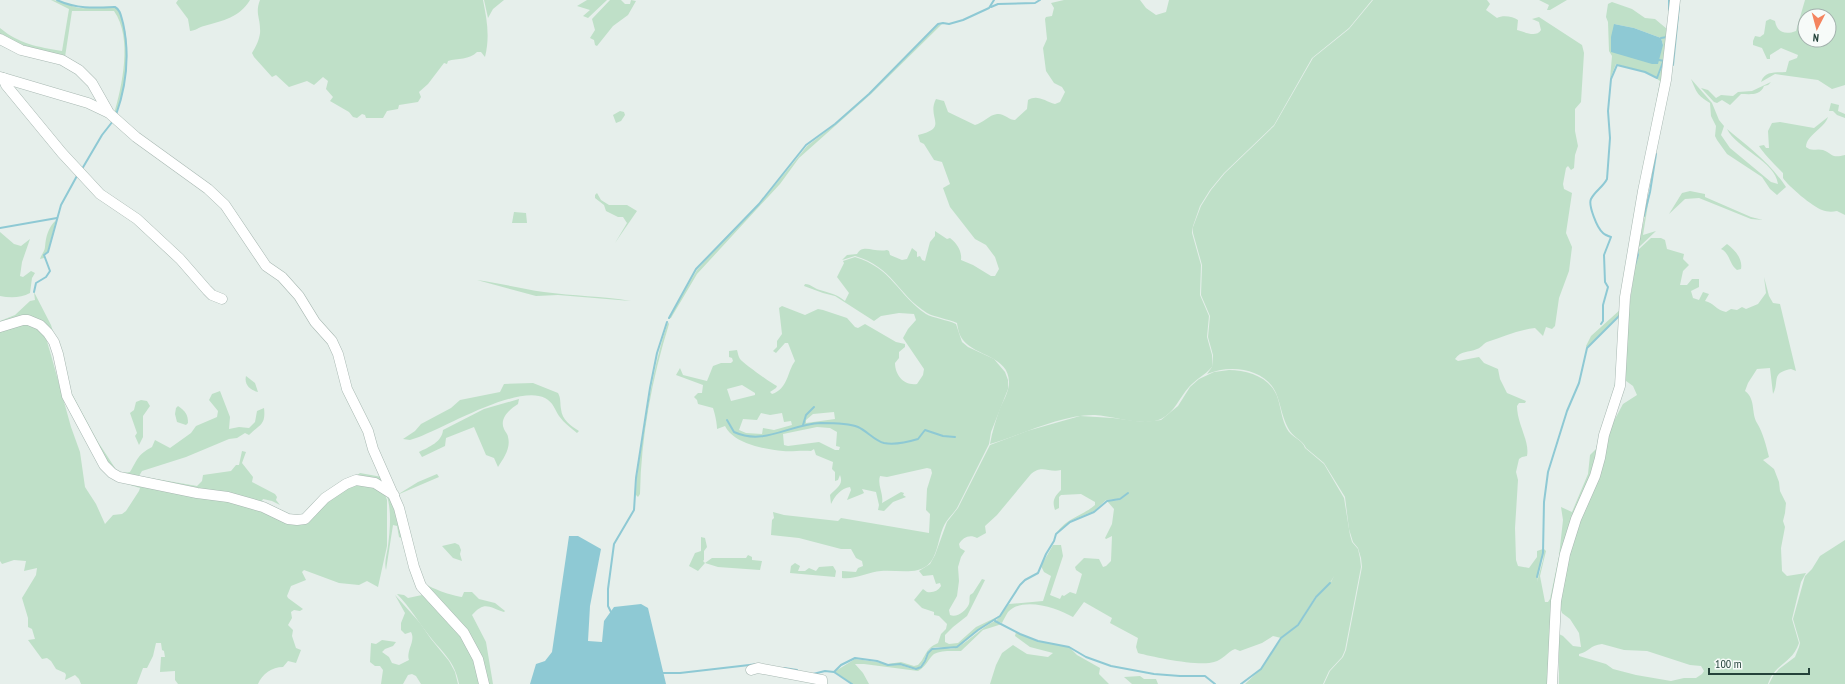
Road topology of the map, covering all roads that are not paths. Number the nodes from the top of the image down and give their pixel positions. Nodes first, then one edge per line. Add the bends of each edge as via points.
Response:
1 (1674, 0) edge
2 (0, 38) edge
3 (2, 77) edge
4 (109, 113) junction
5 (222, 299) dead end
6 (0, 327) edge
7 (394, 495) junction
8 (751, 670) dead end
9 (484, 684) edge
10 (822, 684) edge
11 (1552, 684) edge

1 - 11 street via 1666,80 1626,298 1620,386 1604,435 1595,476 1576,519 1565,554 1556,601
2 - 4 street via 21,50 62,60 79,70 92,83
3 - 4 street via 99,107
3 - 5 street via 6,85 100,194 137,219 180,259 212,295
4 - 7 street via 136,137 208,189 225,205 266,266 282,277 299,296 336,349 347,389 368,431 376,457
6 - 7 street via 28,320 40,325 48,333 58,354 69,401 104,465 115,476 228,497 297,520 304,519 325,498 356,480 375,483
7 - 9 street via 421,586 464,633 478,659
8 - 10 street via 758,668 822,680

